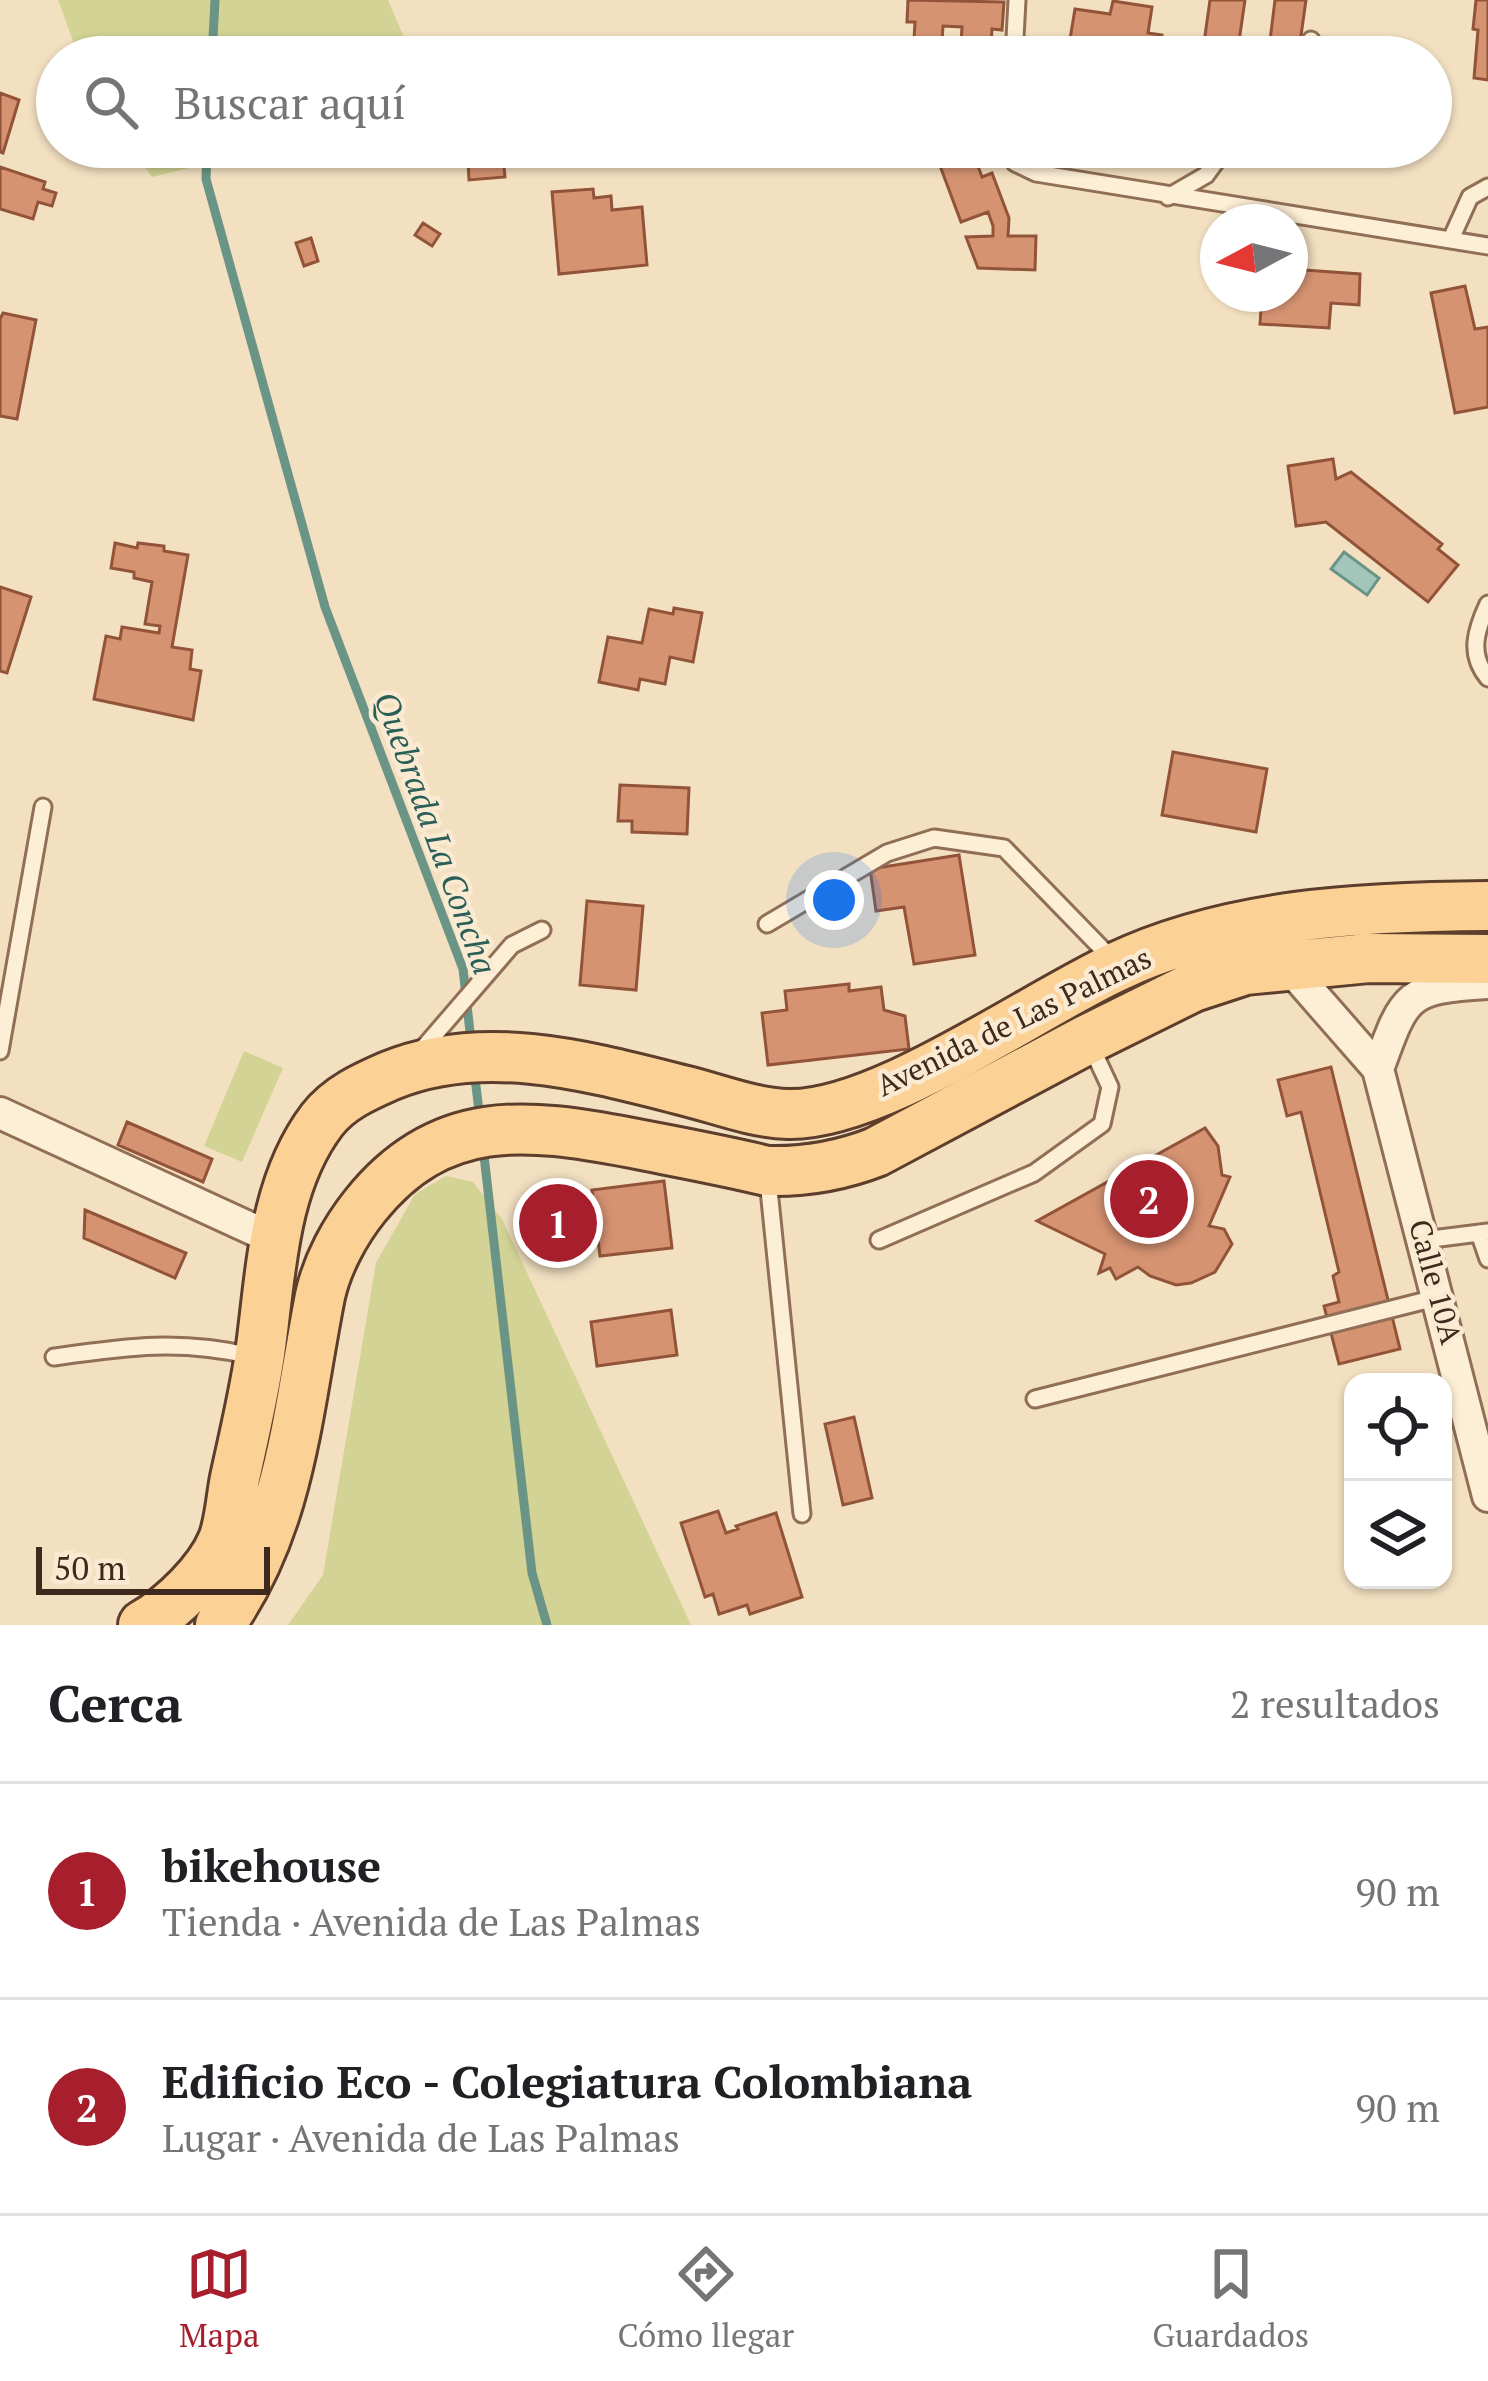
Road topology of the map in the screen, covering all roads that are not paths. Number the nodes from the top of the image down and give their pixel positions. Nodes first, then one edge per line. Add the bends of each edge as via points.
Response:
1 (1017, 0) edge
2 (1015, 36) edge
3 (1026, 168) edge
4 (1211, 168) edge
5 (1488, 187) edge
6 (1168, 197) junction
7 (1451, 239) junction
8 (1488, 246) edge
9 (1488, 604) edge
10 (1488, 678) edge
11 (43, 807) dead end
12 (1488, 905) edge
13 (766, 924) dead end
14 (542, 930) dead end
15 (1488, 959) edge
16 (1118, 965) junction
17 (1288, 966) junction
18 (1488, 983) edge
19 (1088, 1039) junction
20 (0, 1051) edge
21 (422, 1066) junction
22 (1378, 1069) junction
23 (0, 1113) edge
24 (767, 1171) junction
25 (1484, 1232) edge
26 (274, 1239) junction
27 (878, 1240) dead end
28 (1424, 1240) junction
29 (1488, 1259) edge
30 (1439, 1297) junction
31 (54, 1357) dead end
32 (260, 1358) junction
33 (1035, 1399) dead end
34 (1488, 1496) edge
35 (802, 1514) dead end
36 (143, 1625) edge
37 (220, 1625) edge

1 - 2 lane
3 - 6 lane
4 - 6 lane
5 - 7 lane via 1470,196
6 - 7 lane
7 - 8 lane
9 - 10 lane via 1475,632 1477,664
11 - 20 lane
12 - 16 main road, Avenida de Las Palmas via 1382,907 1265,922
13 - 16 lane via 887,853 934,838 1004,848
14 - 21 lane via 512,945
15 - 17 main road, Avenida de Las Palmas
16 - 21 main road, Avenida de Las Palmas via 895,1085 789,1114 546,1060 495,1056
17 - 19 main road, Avenida de Las Palmas via 1193,987
17 - 22 street, Calle 10A
18 - 22 street via 1421,992 1404,1005
19 - 24 main road, Avenida de Las Palmas via 877,1152 802,1172
19 - 27 lane via 1110,1087 1102,1124 1034,1173
21 - 26 main road, Avenida de Las Palmas via 356,1090 324,1118 299,1157
22 - 28 street, Calle 10A
23 - 26 street
24 - 35 lane
24 - 37 main road, Avenida de Las Palmas via 527,1126 447,1142 411,1161 379,1189 338,1249 322,1288 273,1525 249,1584
25 - 28 lane
25 - 29 lane
26 - 32 main road, Avenida de Las Palmas
28 - 30 street, Calle 10A
30 - 33 lane
30 - 34 street, Calle 10A
31 - 32 lane via 202,1345
32 - 36 main road, Avenida de Las Palmas via 222,1541 182,1594

